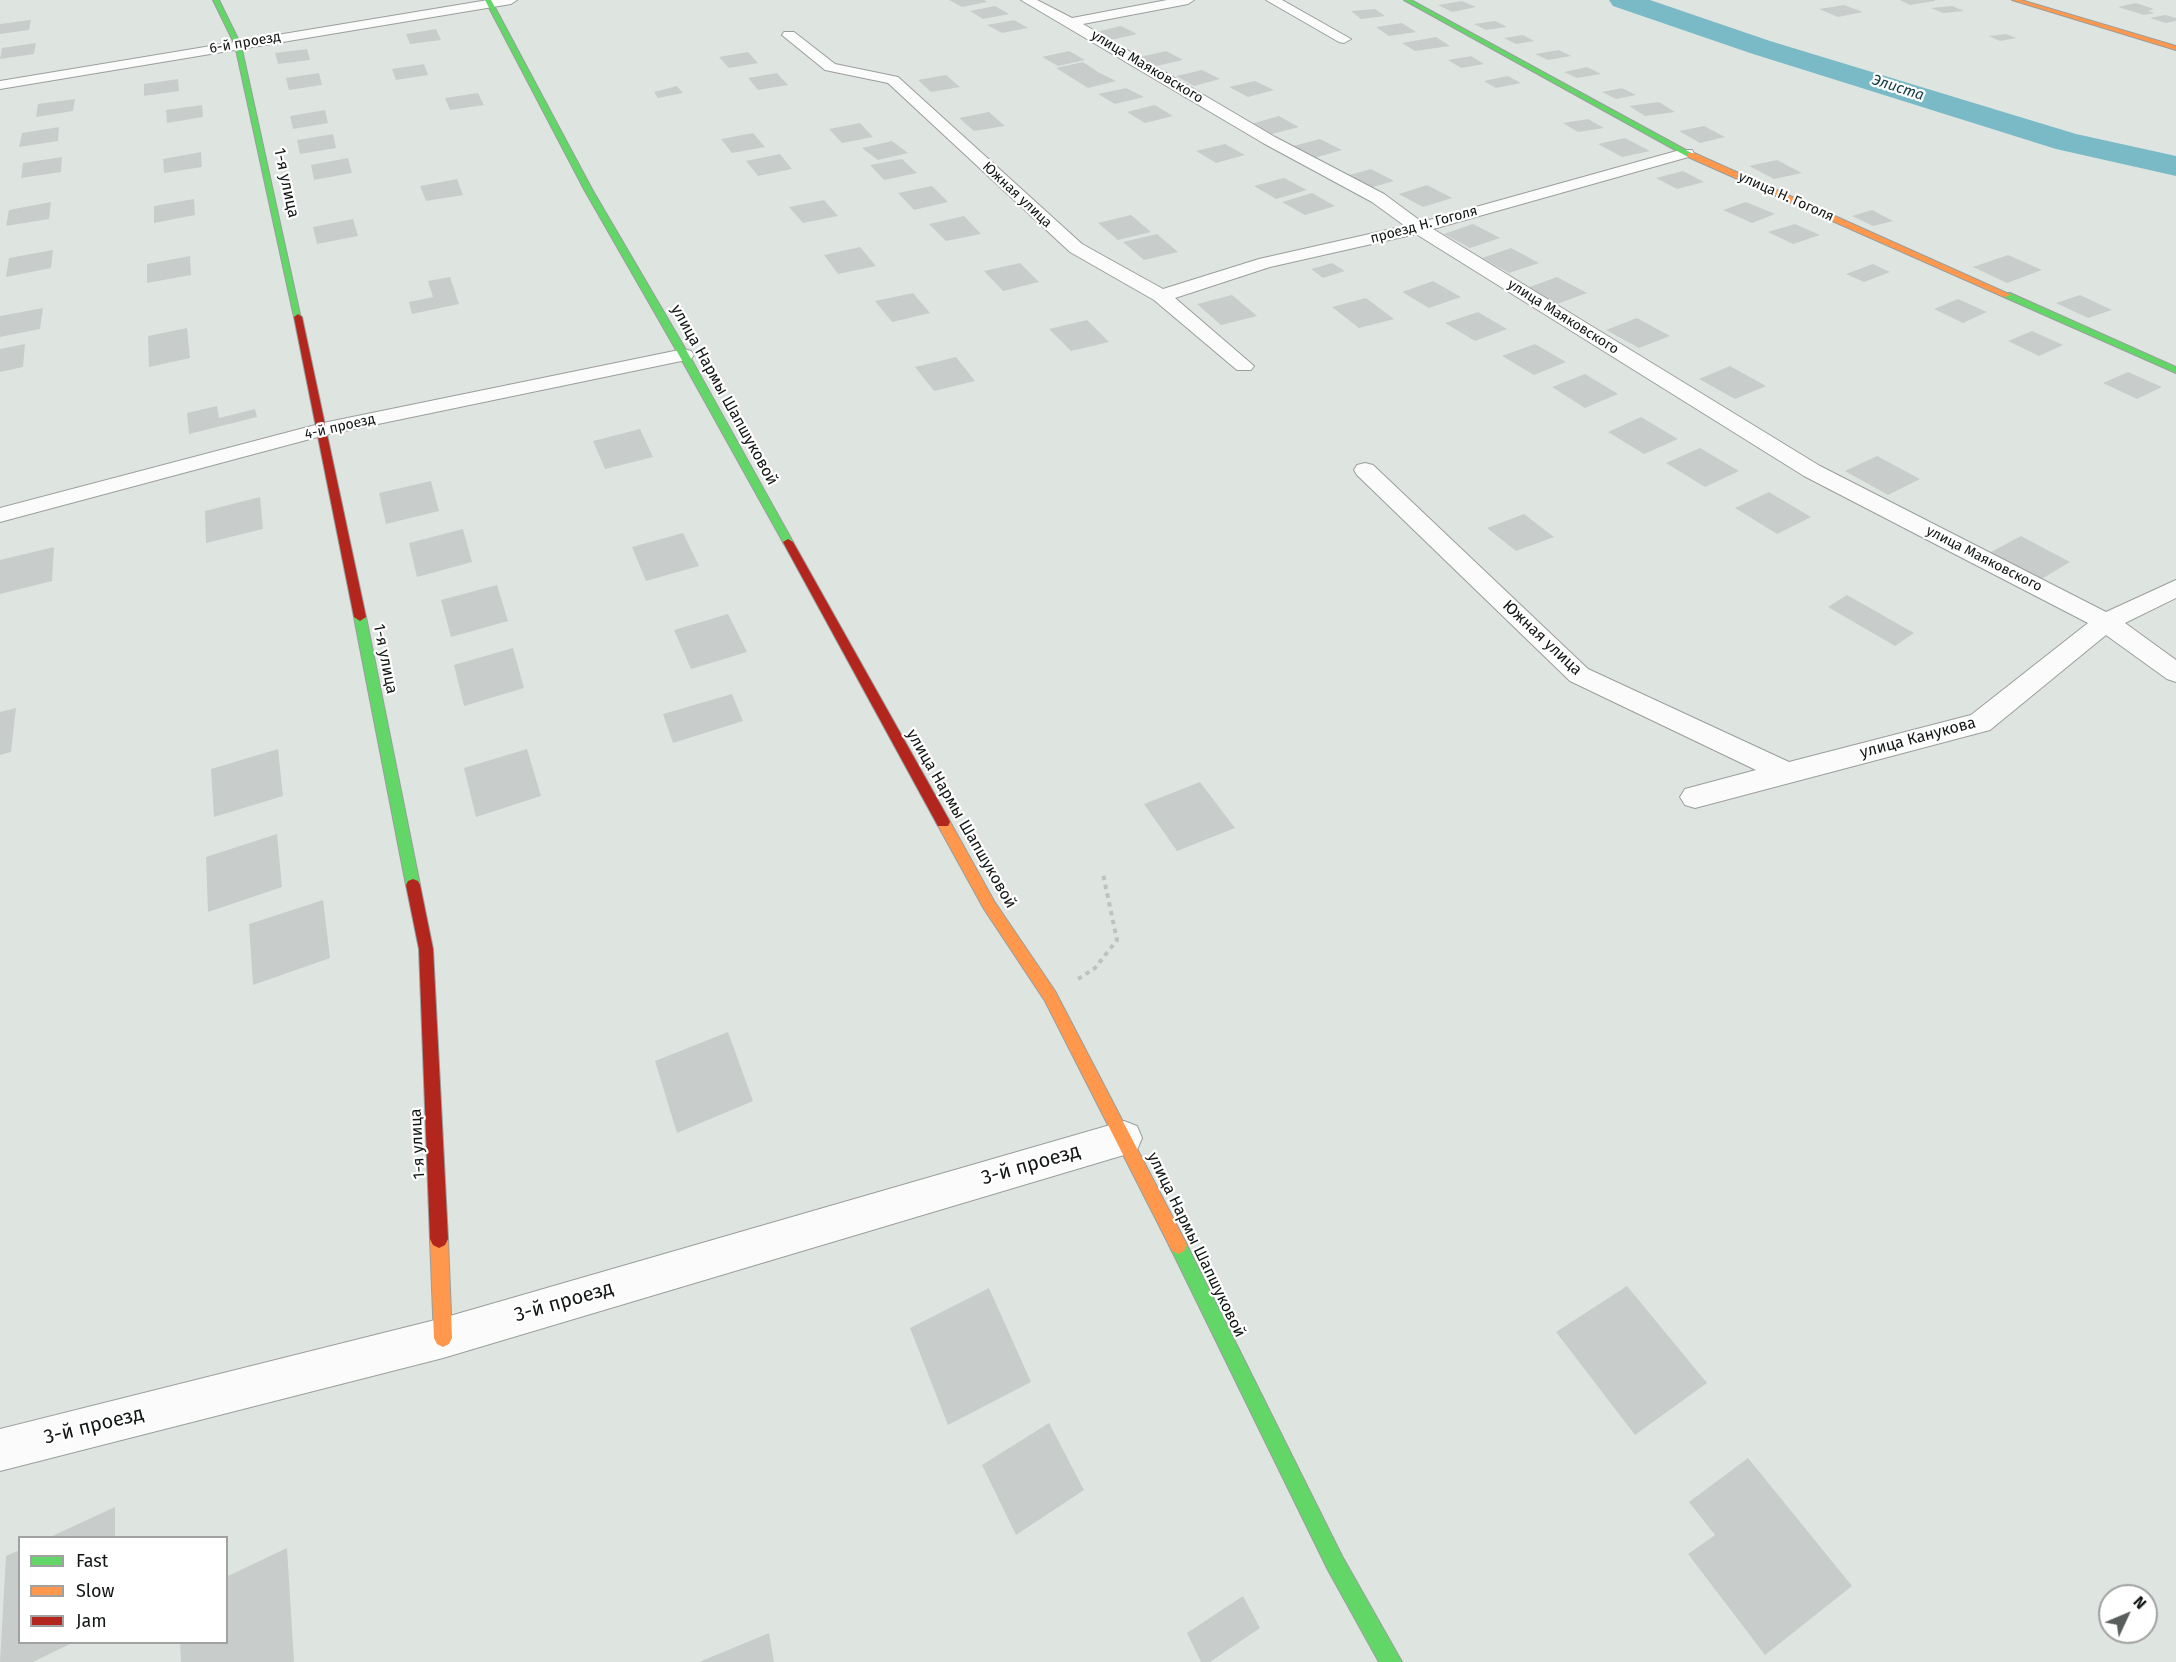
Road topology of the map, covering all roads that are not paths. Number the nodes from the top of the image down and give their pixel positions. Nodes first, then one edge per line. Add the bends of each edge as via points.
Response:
1 (216, 0) edge
2 (511, 0) edge
3 (1027, 0) edge
4 (1188, 0) edge
5 (1272, 0) edge
6 (1407, 0) edge
7 (2015, 0) edge
8 (489, 2) edge
9 (1070, 22) junction
10 (789, 35) dead end
11 (1344, 39) dead end
12 (238, 45) junction
13 (2176, 48) edge
14 (0, 85) edge
15 (1686, 153) junction
16 (1419, 228) junction
17 (1161, 296) junction
18 (684, 355) junction
19 (1244, 366) dead end
20 (2176, 370) edge
21 (323, 429) junction
22 (1365, 470) dead end
23 (0, 515) edge
24 (2176, 588) edge
25 (2106, 622) junction
26 (2176, 674) edge
27 (1787, 773) junction
28 (1695, 797) dead end
29 (1124, 1138) junction
30 (444, 1338) junction
31 (0, 1450) edge
32 (1391, 1662) edge

1 - 12 street, 1-я улица
2 - 8 street, 6-й проезд
3 - 9 street, улица Маяковского
4 - 9 street
5 - 11 street
6 - 15 street, улица Н. Гоголя
7 - 13 street
8 - 12 street, 6-й проезд
8 - 18 street, улица Нармы Шапшуковой via 589,191
9 - 16 street, улица Маяковского via 1269,140 1378,198
10 - 17 street, Южная улица via 830,67 893,80 1076,248
12 - 14 street, 6-й проезд
12 - 21 street, 1-я улица
15 - 16 street, проезд Н. Гоголя
15 - 20 street, улица Н. Гоголя
16 - 17 street, проезд Н. Гоголя via 1265,263
16 - 25 street, улица Маяковского via 1812,471
17 - 19 street, Южная улица
18 - 21 street, 4-й проезд
18 - 29 street, улица Нармы Шапшуковой via 989,905 1050,996
21 - 23 street, 4-й проезд
21 - 30 street, 1-я улица via 426,949
22 - 27 street, Южная улица via 1579,675
24 - 25 street, улица Канукова
25 - 26 street, улица Маяковского
25 - 27 street, улица Канукова via 1980,723
27 - 28 street, улица Канукова
29 - 30 street, 3-й проезд
29 - 32 street, улица Нармы Шапшуковой via 1335,1563
30 - 31 street, 3-й проезд

